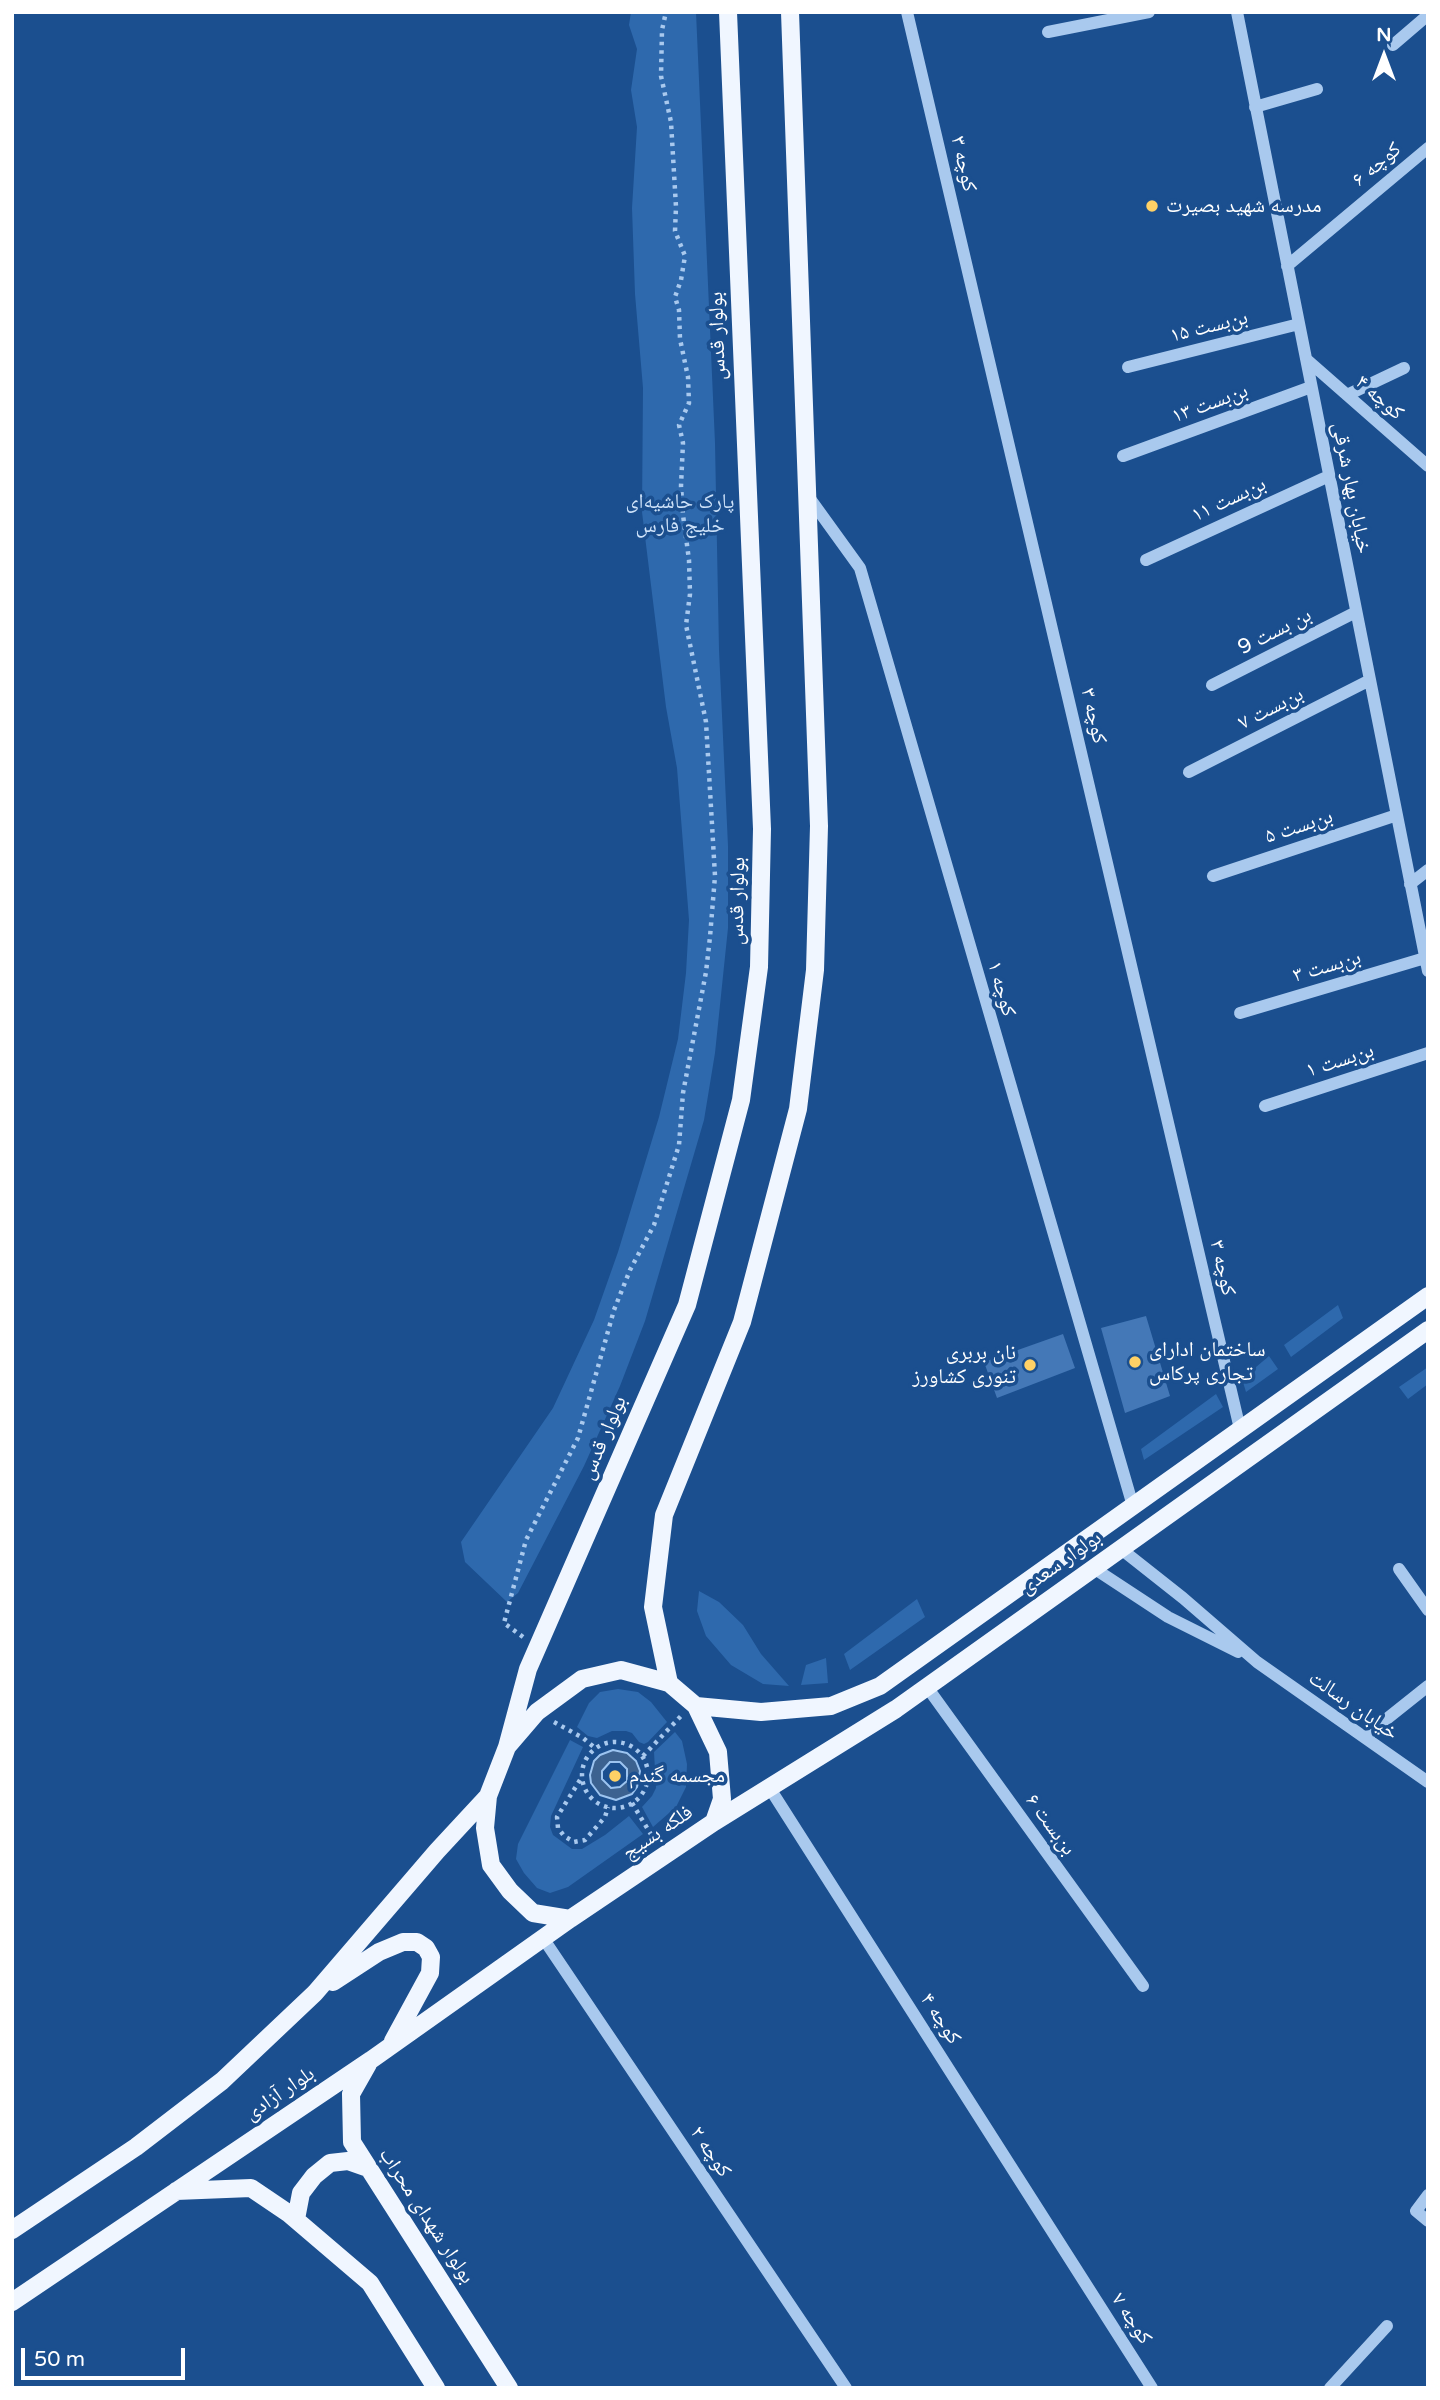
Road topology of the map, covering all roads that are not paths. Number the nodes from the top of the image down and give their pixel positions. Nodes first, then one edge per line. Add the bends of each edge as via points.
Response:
1 (728, 12) edge
2 (790, 12) edge
3 (908, 12) edge
4 (1149, 12) edge
5 (1237, 12) edge
6 (1428, 15) edge
7 (1048, 32) dead end
8 (1392, 45) dead end
9 (1317, 89) dead end
10 (1255, 107) junction
11 (1426, 155) edge
12 (1287, 266) junction
13 (1299, 324) junction
14 (1306, 359) junction
15 (1128, 367) dead end
16 (1404, 368) dead end
17 (1311, 387) junction
18 (1347, 395) junction
19 (1122, 456) dead end
20 (1428, 466) edge
21 (1329, 476) junction
22 (807, 496) junction
23 (1146, 560) dead end
24 (1356, 612) junction
25 (1370, 680) junction
26 (1212, 685) dead end
27 (1189, 772) dead end
28 (1397, 815) junction
29 (1428, 870) edge
30 (1213, 876) dead end
31 (1410, 884) junction
32 (1427, 965) edge
33 (1240, 1013) dead end
34 (1428, 1053) edge
35 (1265, 1106) dead end
36 (1428, 1296) edge
37 (1428, 1331) edge
38 (1240, 1429) junction
39 (1133, 1506) junction
40 (1121, 1549) junction
41 (1095, 1569) junction
42 (1399, 1569) dead end
43 (1428, 1610) edge
44 (1257, 1662) junction
45 (669, 1683) junction
46 (1428, 1686) edge
47 (927, 1687) junction
48 (695, 1705) junction
49 (1364, 1737) junction
50 (508, 1747) junction
51 (1428, 1782) edge
52 (769, 1787) junction
53 (488, 1796) junction
54 (714, 1822) junction
55 (570, 1919) junction
56 (543, 1938) junction
57 (1143, 1986) dead end
58 (315, 1993) junction
59 (389, 2047) junction
60 (371, 2060) junction
61 (368, 2168) junction
62 (176, 2191) junction
63 (1428, 2195) edge
64 (296, 2219) junction
65 (1428, 2221) edge
66 (12, 2230) edge
67 (1078, 2271) joint
68 (43, 2281) junction
69 (12, 2302) edge
70 (12, 2316) edge
71 (1387, 2326) dead end
72 (436, 2388) edge
73 (509, 2388) edge
74 (846, 2388) edge
75 (1152, 2388) edge
76 (1330, 2388) edge

1 - 50 main road, بولوار قدس via 762,829 759,967 741,1100 687,1305 528,1669
2 - 22 main road
3 - 38 street, کوچه ۳
4 - 7 street
5 - 10 street, خیابان بهار شرقی
6 - 8 street
9 - 10 street
10 - 12 street, خیابان بهار شرقی
11 - 12 street, کوچه ۶
12 - 13 street, خیابان بهار شرقی
13 - 14 street, خیابان بهار شرقی
13 - 15 street, بن‌بست ۱۵
14 - 17 street, خیابان بهار شرقی
14 - 18 street, کوچه ۴
16 - 18 street
17 - 19 street, بن‌بست ۱۳
17 - 21 street, خیابان بهار شرقی
18 - 20 street, کوچه ۴
21 - 23 street, بن‌بست ۱۱
21 - 24 street, خیابان بهار شرقی
22 - 39 street, کوچه ۱ via 860,568
22 - 45 main road via 819,826 816,970 797,1109 742,1322 664,1515 653,1607
24 - 25 street, خیابان بهار شرقی
24 - 26 street, بن بست 9
25 - 27 street, بن‌بست ۷
25 - 28 street, خیابان بهار شرقی
28 - 30 street, بن‌بست ۵
28 - 31 street, خیابان بهار شرقی
29 - 31 street
31 - 32 street, خیابان بهار شرقی
32 - 33 street, بن‌بست ۳
34 - 35 street, بن‌بست ۱
36 - 38 main road, بولوار سعدی
37 - 40 main road, بولوار سعدی
38 - 39 main road, بولوار سعدی
39 - 48 main road, بولوار سعدی via 880,1686 831,1706 761,1712
40 - 41 main road, بولوار سعدی
40 - 44 street
41 - 44 street via 1168,1617
41 - 47 main road, بولوار سعدی
42 - 43 street
44 - 49 street, خیابان رسالت
45 - 48 main road, فلکه بسیج
45 - 50 main road, فلکه بسیج via 621,1670 582,1679 537,1712
46 - 49 street
47 - 52 main road, بولوار سعدی
47 - 57 street, بن‌بست ۶
48 - 54 main road, فلکه بسیج via 718,1752 722,1799
49 - 51 street, خیابان رسالت
50 - 53 main road, فلکه بسیج
52 - 54 main road, بولوار سعدی
52 - 67 street, کوچه ۴
53 - 55 main road, فلکه بسیج via 485,1828 491,1865 533,1913
53 - 58 main road, بلوار آزادی
54 - 55 main road, فلکه بسیج
55 - 56 main road, بلوار آزادی
56 - 59 main road, بلوار آزادی
56 - 74 street, کوچه ۲
58 - 59 main road via 403,1942 417,1942 426,1948 431,1957 430,1973
58 - 66 main road, بلوار آزادی via 222,2081 136,2147
59 - 60 main road, بلوار آزادی
60 - 61 main road, بولوار شهدای محراب via 351,2094 352,2142
60 - 62 main road, بلوار آزادی
61 - 64 main road via 348,2161 330,2163 301,2193
61 - 73 main road, بولوار شهدای محراب
62 - 64 main road via 251,2188
62 - 68 main road, بلوار آزادی
63 - 65 street via 1416,2211
64 - 72 main road via 370,2283
67 - 75 street, کوچه ۷
68 - 69 main road, بلوار آزادی
68 - 70 main road
71 - 76 street

